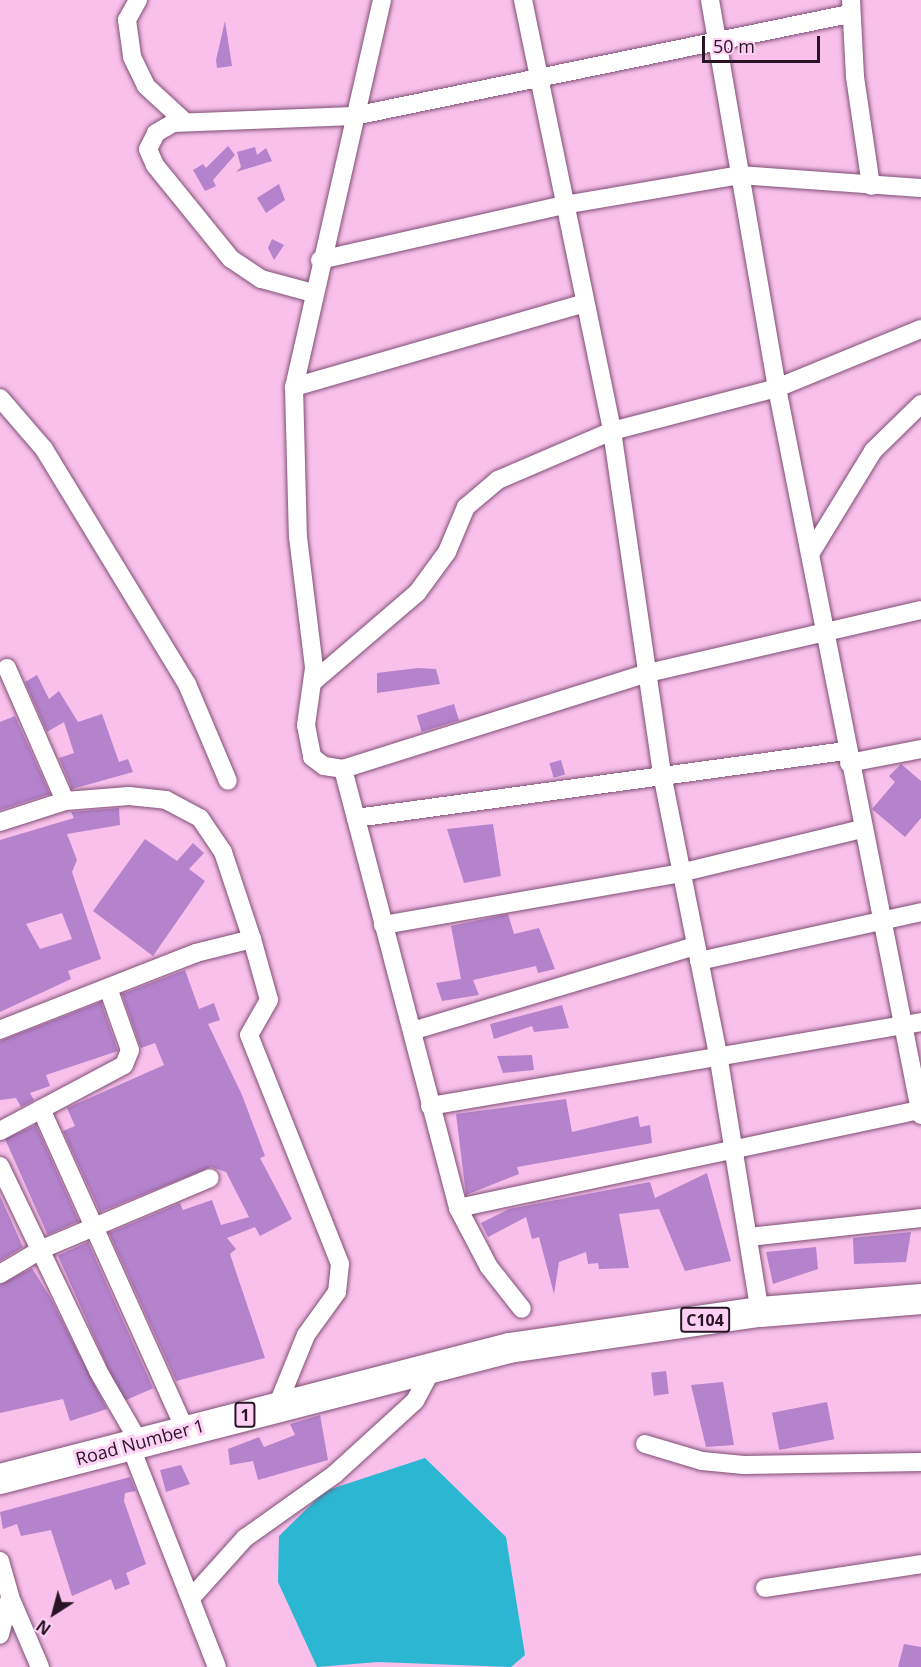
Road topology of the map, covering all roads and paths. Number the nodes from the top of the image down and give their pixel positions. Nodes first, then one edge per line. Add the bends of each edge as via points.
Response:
1 (138, 0) edge
2 (382, 0) edge
3 (523, 0) edge
4 (710, 0) edge
5 (850, 7) edge
6 (716, 39) junction
7 (542, 78) junction
8 (354, 116) junction
9 (185, 122) junction
10 (739, 176) junction
11 (872, 186) junction
12 (921, 188) edge
13 (564, 205) junction
14 (320, 260) junction
15 (313, 293) junction
16 (582, 304) junction
17 (921, 329) edge
18 (294, 387) junction
19 (777, 388) junction
20 (0, 398) edge
21 (921, 404) edge
22 (612, 430) junction
23 (810, 554) junction
24 (921, 610) edge
25 (826, 635) junction
26 (7, 668) dead end
27 (648, 673) junction
28 (314, 682) junction
29 (921, 749) edge
30 (848, 757) junction
31 (343, 769) junction
32 (663, 779) junction
33 (228, 781) dead end
34 (65, 801) junction
35 (356, 818) junction
36 (0, 822) edge
37 (862, 830) junction
38 (680, 873) junction
39 (921, 912) edge
40 (882, 920) junction
41 (383, 925) junction
42 (252, 939) junction
43 (697, 954) junction
44 (108, 988) junction
45 (913, 1024) edge
46 (0, 1030) edge
47 (412, 1031) junction
48 (718, 1054) junction
49 (430, 1106) junction
50 (40, 1109) junction
51 (921, 1110) edge
52 (921, 1115) edge
53 (0, 1131) edge
54 (735, 1148) junction
55 (0, 1166) edge
56 (210, 1178) dead end
57 (458, 1208) junction
58 (921, 1218) edge
59 (95, 1228) junction
60 (749, 1237) junction
61 (42, 1249) junction
62 (0, 1274) edge
63 (921, 1299) edge
64 (522, 1309) dead end
65 (760, 1312) junction
66 (490, 1353) joint
67 (433, 1368) junction
68 (277, 1406) junction
69 (185, 1430) junction
70 (134, 1444) junction
71 (645, 1444) dead end
72 (921, 1462) edge
73 (0, 1479) edge
74 (0, 1561) edge
75 (921, 1564) edge
76 (765, 1587) dead end
77 (10, 1597) junction
78 (191, 1598) junction
79 (0, 1635) edge
80 (40, 1667) edge
81 (217, 1667) edge

1 - 9 street via 127,20 136,68 156,98
2 - 8 street
3 - 7 street
4 - 6 street
5 - 6 street
5 - 11 street
6 - 7 street
6 - 10 street
7 - 8 street
7 - 13 street
8 - 9 street
8 - 14 street
9 - 15 street via 168,124 152,137 148,150 155,165 231,259 261,279
10 - 11 street
10 - 13 street
10 - 19 street
11 - 12 street
13 - 14 street
13 - 16 street
14 - 15 street
15 - 18 street
16 - 18 street
16 - 22 street
17 - 19 street
18 - 28 street via 298,537
19 - 22 street
19 - 23 street
20 - 33 street via 44,449 187,684
21 - 23 street via 873,451
22 - 27 street
22 - 28 street via 498,480 473,498 438,568 417,593
23 - 25 street
24 - 25 street
25 - 27 street
25 - 30 street
26 - 34 street
27 - 31 street
27 - 32 street
28 - 31 street via 306,725 308,748 318,763
29 - 30 street
30 - 32 street
30 - 37 street
31 - 35 street
32 - 35 street
32 - 38 street
34 - 36 street
34 - 42 street via 129,796 166,800 200,818 223,852
35 - 41 street
37 - 38 street
37 - 40 street
38 - 41 street
38 - 43 street
39 - 40 street
40 - 43 street
40 - 45 street
41 - 47 street
42 - 44 street via 196,953
42 - 68 street via 269,1000 249,1035 340,1264 337,1292 306,1335
43 - 47 street
43 - 48 street
44 - 46 street
44 - 50 street via 130,1050 124,1065
45 - 48 street
45 - 51 street
47 - 49 street
48 - 49 street
48 - 54 street
49 - 57 street
50 - 53 street
50 - 59 street
51 - 52 street
51 - 54 street
54 - 57 street
54 - 60 street
55 - 61 street
56 - 59 street
57 - 64 street via 489,1267
58 - 60 street
59 - 61 street
59 - 69 street
60 - 65 street
61 - 62 street
61 - 70 street
63 - 65 highway, C104
65 - 66 highway, C104
66 - 67 highway, Road Number 1 / 1
67 - 68 highway, Road Number 1 / 1
67 - 78 street via 415,1401 335,1474 245,1538
68 - 69 highway, Road Number 1 / 1
69 - 70 highway, Road Number 1 / 1
70 - 73 highway, Road Number 1 / 1
70 - 78 street
71 - 72 street via 702,1461 744,1465
74 - 77 street
75 - 76 street
77 - 79 street
77 - 80 street
78 - 81 street

